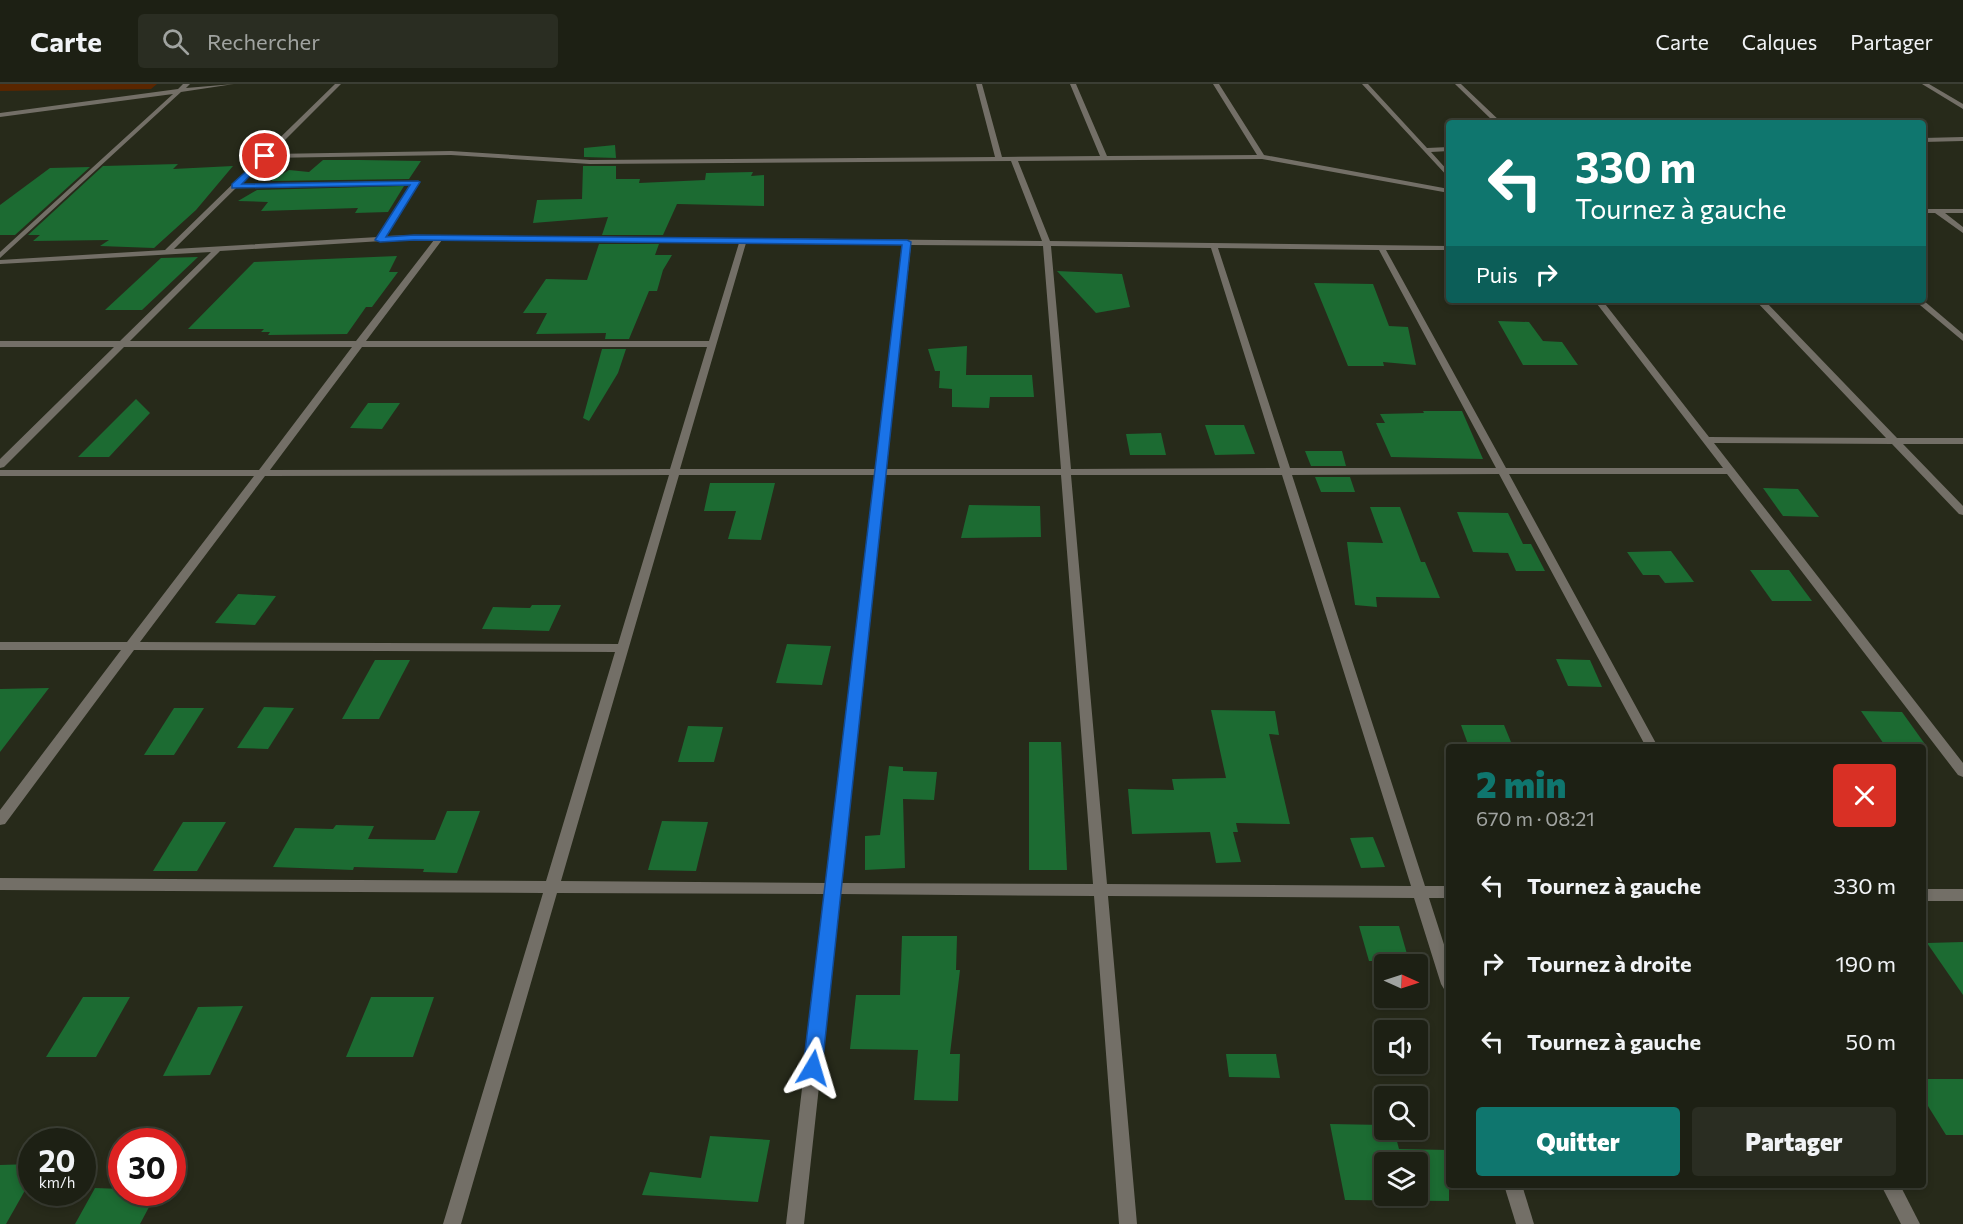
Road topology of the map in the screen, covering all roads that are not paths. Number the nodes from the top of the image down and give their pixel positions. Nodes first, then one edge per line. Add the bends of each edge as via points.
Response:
1 (188, 84) edge
2 (231, 84) edge
3 (338, 84) edge
4 (979, 84) edge
5 (1073, 84) edge
6 (1216, 84) edge
7 (1365, 84) edge
8 (1458, 84) edge
9 (1925, 84) edge
10 (181, 91) junction
11 (1963, 107) edge
12 (0, 116) edge
13 (1496, 120) edge
14 (1963, 139) edge
15 (1926, 140) edge
16 (1446, 149) edge
17 (1425, 150) junction
18 (265, 156) junction
19 (1262, 157) junction
20 (1104, 158) junction
21 (999, 159) junction
22 (1014, 159) junction
23 (1446, 173) edge
24 (234, 186) junction
25 (1446, 190) edge
26 (1926, 211) edge
27 (1937, 211) junction
28 (1963, 211) edge
29 (1963, 231) edge
30 (439, 238) junction
31 (380, 240) junction
32 (743, 241) junction
33 (907, 242) junction
34 (1047, 244) junction
35 (1214, 246) junction
36 (4, 247) edge
37 (1381, 247) junction
38 (1446, 248) edge
39 (218, 249) junction
40 (167, 252) junction
41 (0, 256) edge
42 (0, 262) edge
43 (1600, 303) edge
44 (1762, 303) edge
45 (1922, 303) edge
46 (1963, 338) edge
47 (0, 344) edge
48 (122, 344) junction
49 (359, 344) junction
50 (713, 344) junction
51 (1706, 440) junction
52 (1895, 441) junction
53 (1963, 441) edge
54 (0, 465) edge
55 (1502, 471) junction
56 (1730, 471) junction
57 (675, 472) junction
58 (881, 472) junction
59 (1066, 472) junction
60 (1286, 472) junction
61 (0, 473) edge
62 (262, 473) junction
63 (1963, 512) edge
64 (0, 646) edge
65 (130, 647) junction
66 (622, 648) junction
67 (1650, 744) edge
68 (1963, 772) edge
69 (0, 820) edge
70 (0, 884) edge
71 (552, 888) junction
72 (833, 889) junction
73 (1100, 890) junction
74 (1420, 892) junction
75 (1446, 892) edge
76 (1926, 895) edge
77 (1963, 895) edge
78 (1446, 974) edge
79 (1514, 1188) edge
80 (1892, 1188) edge
81 (452, 1224) edge
82 (795, 1224) edge
83 (1128, 1224) edge
84 (1526, 1224) edge
85 (1911, 1224) edge

1 - 10 street
2 - 10 street
3 - 18 street
4 - 21 street
5 - 20 street
6 - 19 street
7 - 17 street
8 - 13 street
9 - 11 street
10 - 12 street
10 - 36 street
14 - 15 street
16 - 17 street
17 - 23 street
18 - 21 street via 451,153 590,162
18 - 24 street
19 - 20 street
19 - 25 street
20 - 22 street
21 - 22 street
22 - 34 street
24 - 31 street via 416,182
24 - 40 street
26 - 27 street
27 - 28 street
27 - 29 street
30 - 31 street
30 - 32 street
30 - 49 street
31 - 39 street
32 - 33 street
32 - 50 street
33 - 34 street
33 - 58 street
34 - 35 street
34 - 59 street
35 - 37 street
35 - 60 street
36 - 41 street
37 - 38 street
37 - 55 street
39 - 40 street
39 - 48 street
40 - 42 street
43 - 51 street
44 - 52 street
45 - 46 street
47 - 48 street
48 - 49 street
48 - 54 street
49 - 50 street
49 - 62 street
50 - 57 street
51 - 52 street
51 - 56 street
52 - 53 street
52 - 63 street
55 - 56 street
55 - 60 street
55 - 67 street
56 - 68 street
57 - 58 street
57 - 62 street
57 - 66 street
58 - 59 street
58 - 72 street
59 - 60 street
59 - 73 street
60 - 74 street
61 - 62 street
62 - 65 street
64 - 65 street
65 - 66 street
65 - 69 street
66 - 71 street
70 - 71 street
71 - 72 street
71 - 81 street
72 - 73 street
72 - 82 street
73 - 74 street
73 - 83 street
74 - 75 street
74 - 78 street
76 - 77 street
79 - 84 street
80 - 85 street

